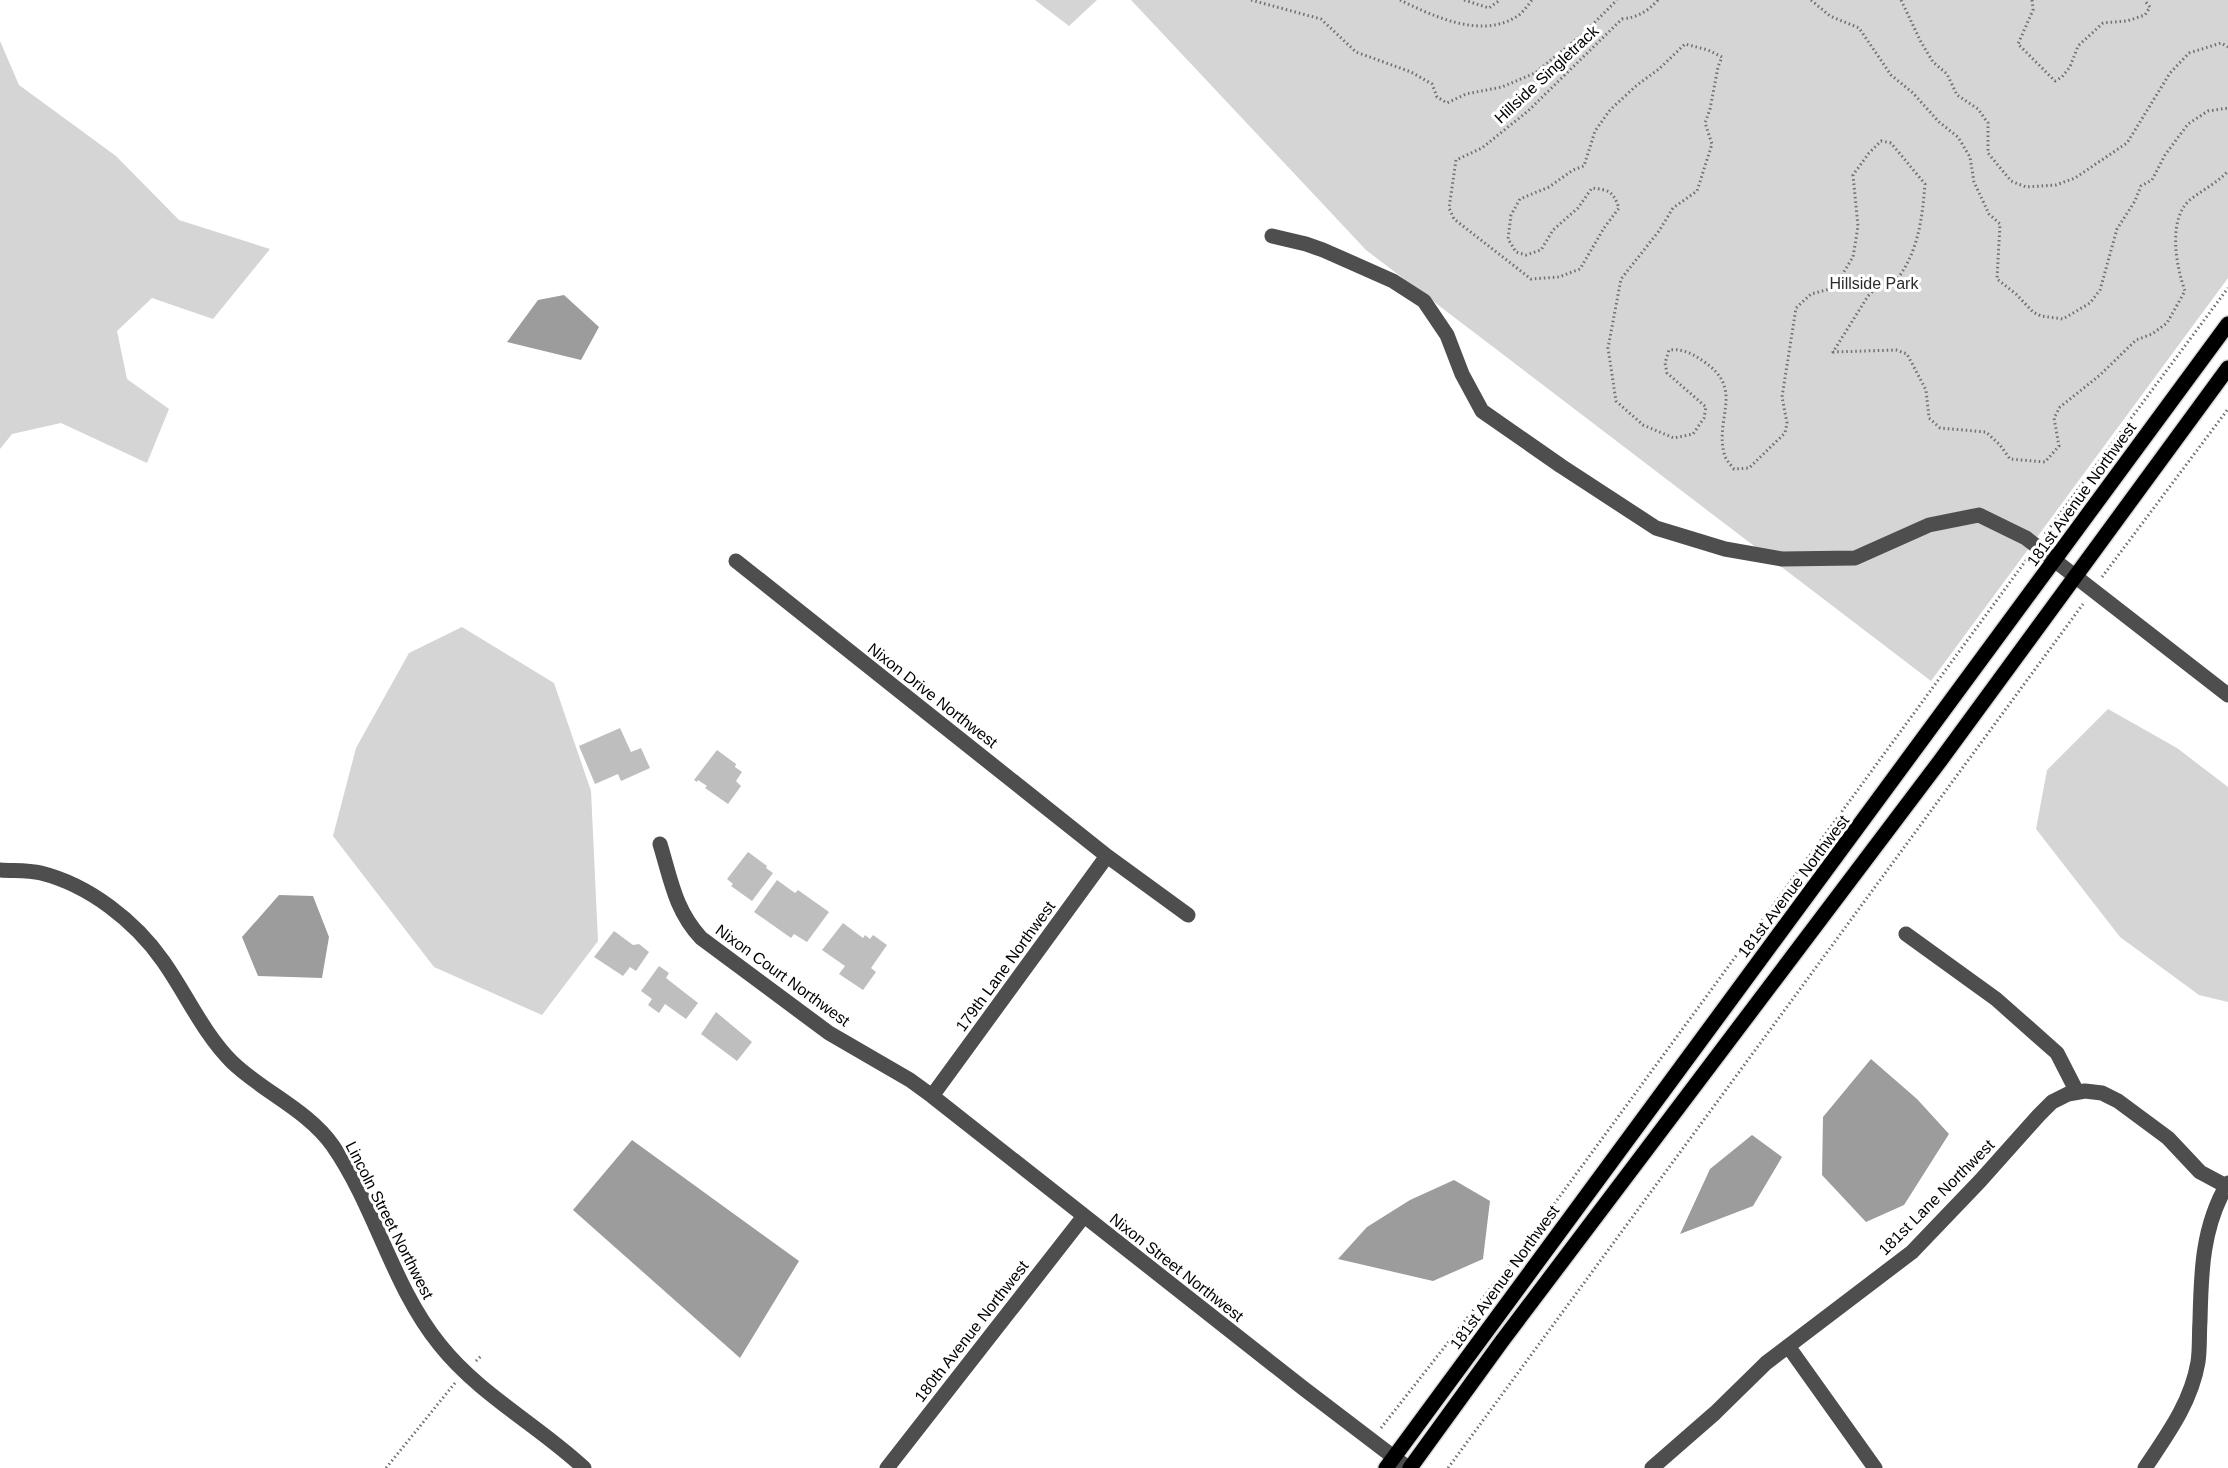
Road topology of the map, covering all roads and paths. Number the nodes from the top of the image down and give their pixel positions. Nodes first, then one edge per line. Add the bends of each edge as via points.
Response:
1 (1251, 0) edge
2 (1400, 0) edge
3 (1464, 0) edge
4 (1500, 0) edge
5 (1532, 0) edge
6 (1617, 0) edge
7 (1658, 0) edge
8 (1811, 0) edge
9 (1901, 0) edge
10 (2032, 0) edge
11 (2144, 0) edge
12 (2228, 47) edge
13 (2228, 108) edge
14 (2228, 171) edge
15 (1272, 236) dead end
16 (2228, 288) edge
17 (2228, 324) edge
18 (2228, 368) edge
19 (2228, 409) edge
20 (2037, 546) junction
21 (2055, 560) junction
22 (736, 561) dead end
23 (2108, 569) dead end
24 (2075, 576) junction
25 (2078, 611) dead end
26 (2228, 695) edge
27 (660, 844) dead end
28 (1107, 856) junction
29 (0, 870) edge
30 (1188, 915) dead end
31 (1906, 934) dead end
32 (2077, 1092) junction
33 (932, 1096) junction
34 (2227, 1185) edge
35 (1084, 1216) junction
36 (1788, 1346) junction
37 (481, 1356) dead end
38 (465, 1372) junction
39 (1384, 1424) dead end
40 (1400, 1465) edge
41 (892, 1466) edge
42 (386, 1468) edge
43 (585, 1468) edge
44 (1448, 1468) edge
45 (1652, 1468) edge
46 (1875, 1468) edge
47 (2145, 1468) edge

1 - 6 path, Hillside Singletrack via 1321,19 1356,52 1418,76 1432,84 1437,97 1447,103 1535,73
2 - 5 path via 1437,18 1494,25 1517,17
3 - 4 path via 1489,8
7 - 14 path, Hillside Singletrack via 1642,14 1622,19 1528,111 1482,148 1456,160 1449,208 1454,219 1531,279 1559,277 1580,269 1619,208 1615,198 1607,190 1592,188 1578,208 1553,230 1541,250 1526,255 1516,252 1508,240 1511,215 1520,199 1584,166 1595,131 1610,110 1685,44 1722,57 1705,123 1712,144 1697,191 1674,208 1621,279 1608,348 1616,401 1643,425 1674,438 1693,435 1706,407 1667,373 1669,350 1696,356 1717,370 1726,389 1724,455 1734,469 1749,468 1785,433 1788,423 1782,397 1796,308 1811,294 1834,288 1853,257 1858,226 1853,175 1881,141 1891,143 1924,184 1923,215 1908,266 1895,282 1879,285 1868,296 1833,352 1896,350 1907,354 1926,390 1929,418 1940,428 1986,432 2010,459 2032,462 2045,462 2059,446 2054,418 2060,407 2136,340 2167,323 2185,291 2175,248 2177,222 2189,201
8 - 13 path via 1830,16 1859,28 1891,75 1958,137 1970,157 1974,182 1989,214 2000,224 1997,279 2041,316 2063,320 2090,303 2100,290 2117,229 2141,186 2151,180 2188,124 2208,111
9 - 12 path via 1921,42 1947,74 1957,95 1978,109 1988,123 1988,153 2011,181 2026,187 2065,182 2105,158 2127,142 2170,73 2188,53 2221,43
10 - 11 path via 2033,10 2018,44 2055,81 2070,67 2078,46 2103,23 2145,15 2150,7
15 - 20 street via 1323,250 1424,301 1447,335 1482,411 1656,528 1725,549 1782,559 1855,558 1929,525 1979,515
16 - 20 path
17 - 21 main road, 181st Avenue Northwest
18 - 24 main road
19 - 23 path
20 - 21 street
20 - 39 path via 1519,1252
21 - 24 street
21 - 40 main road, 181st Avenue Northwest
22 - 28 street, Nixon Drive Northwest
24 - 26 street
24 - 40 main road via 1933,771 1502,1341
25 - 44 path
27 - 33 street, Nixon Court Northwest via 680,910 701,938 829,1033
28 - 30 street
28 - 33 street, 179th Lane Northwest
29 - 38 street, Lincoln Street Northwest via 40,873 75,886 111,907 142,935 219,1047 332,1144 424,1325
31 - 32 street via 1996,999 2056,1053
32 - 34 street, 181st Lane Northwest via 2102,1093 2118,1101 2168,1138 2200,1172
32 - 36 street, 181st Lane Northwest via 2052,1102 1912,1252
33 - 35 street, Nixon Street Northwest
34 - 47 street via 2207,1233 2198,1361 2192,1389 2169,1434
35 - 40 street, Nixon Street Northwest
35 - 41 street, 180th Avenue Northwest
36 - 45 street, 181st Lane Northwest
36 - 46 street
37 - 38 path
38 - 42 path
38 - 43 street, Lincoln Street Northwest

